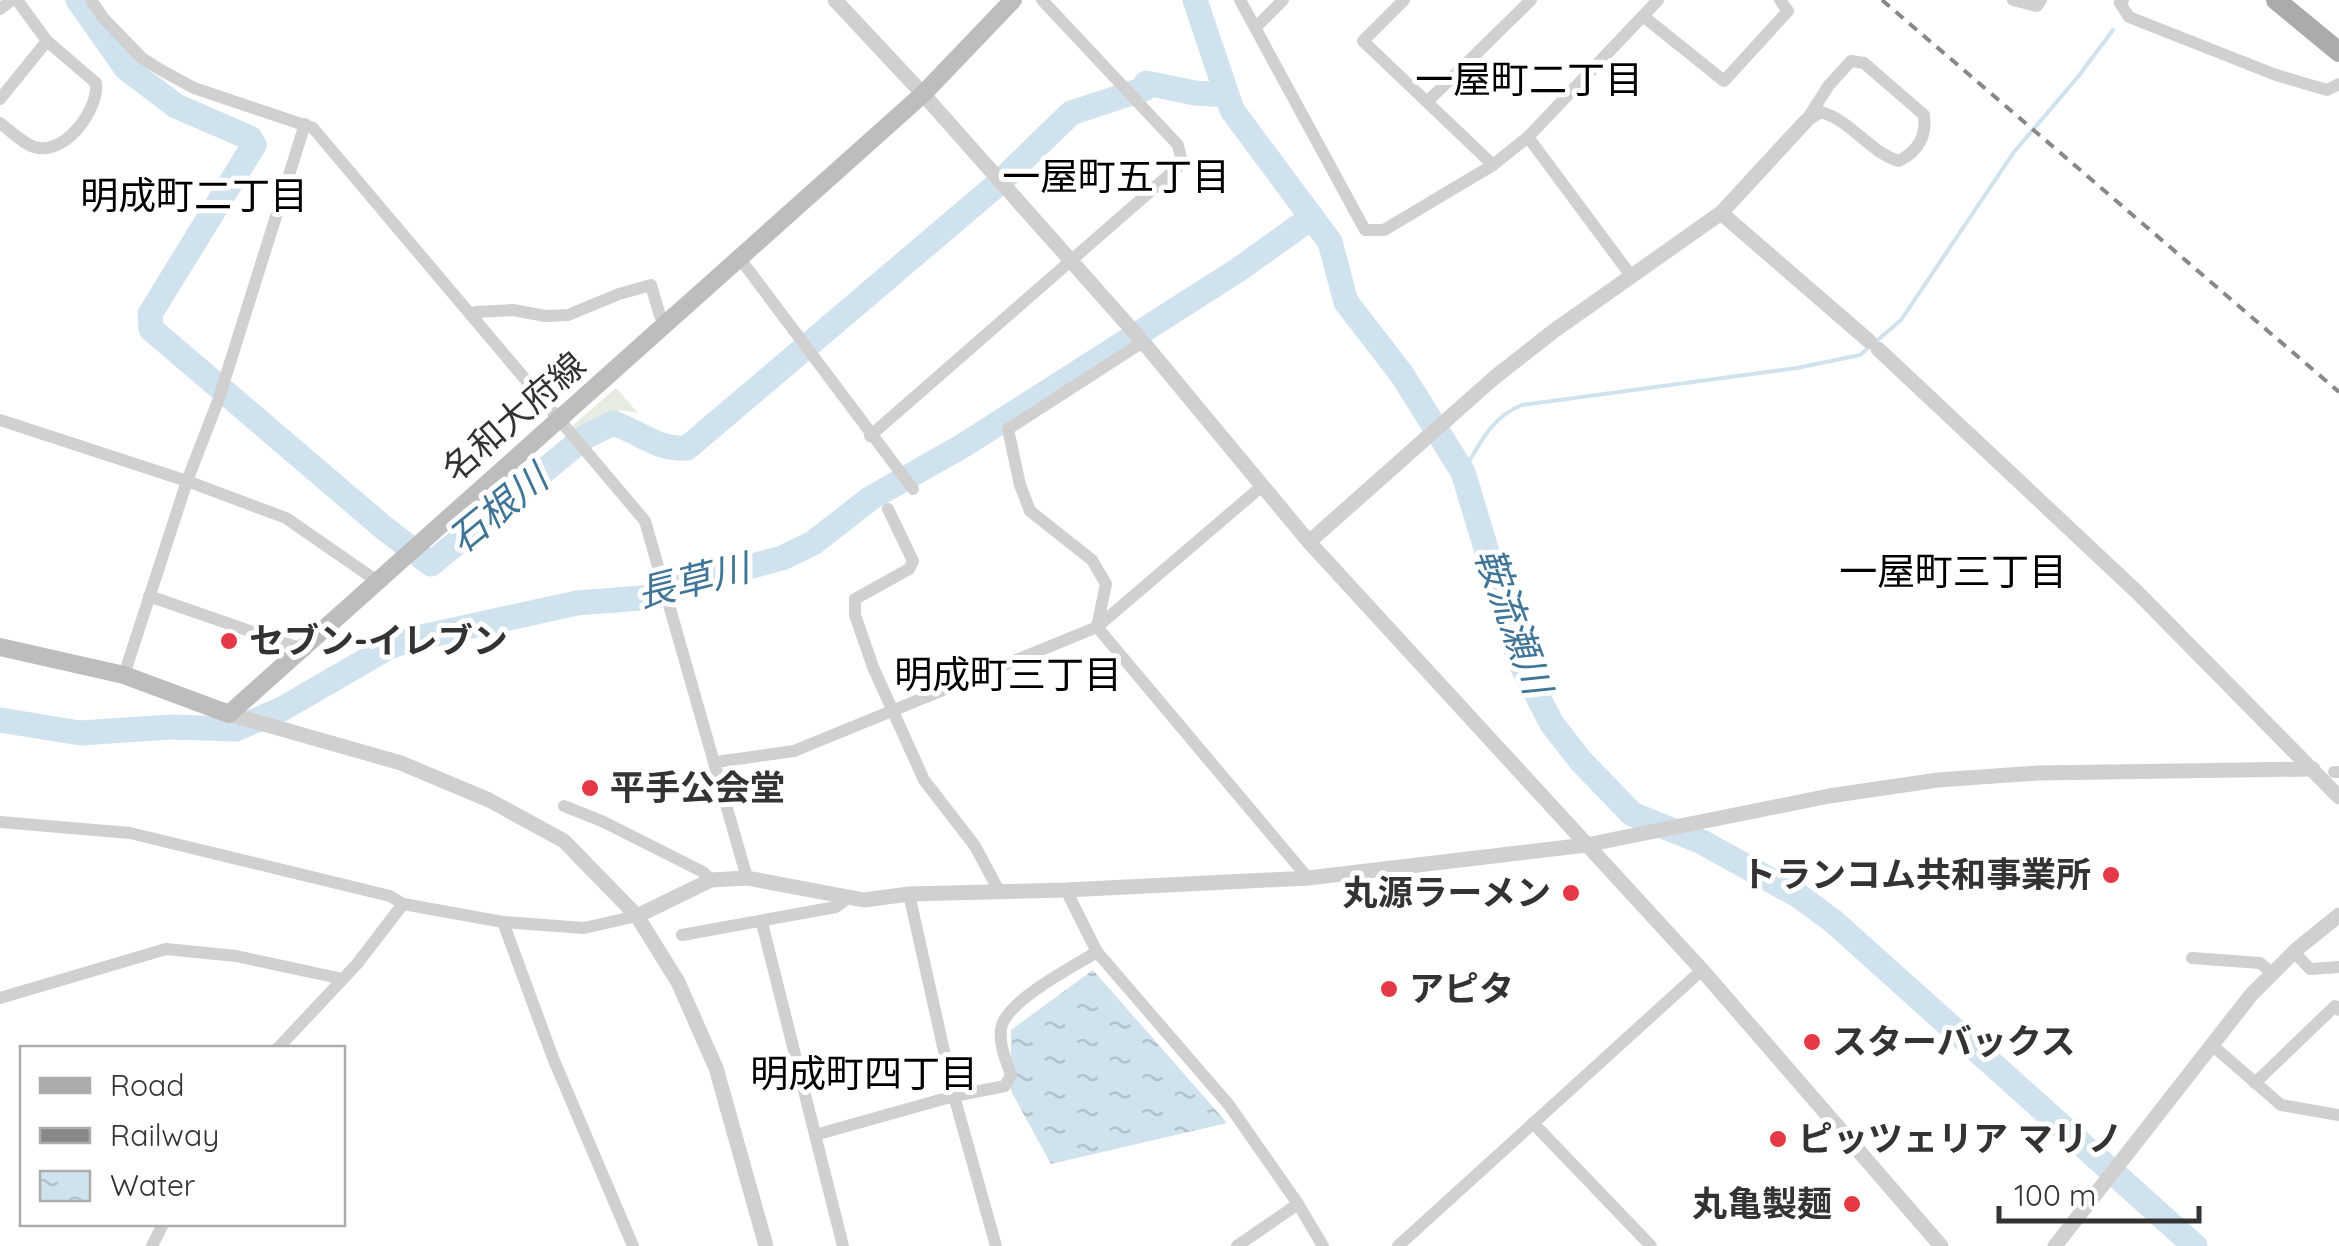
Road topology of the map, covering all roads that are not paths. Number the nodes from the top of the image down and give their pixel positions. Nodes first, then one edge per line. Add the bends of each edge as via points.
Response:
1 (15, 0) edge
2 (91, 0) edge
3 (834, 0) edge
4 (1013, 0) edge
5 (1042, 0) edge
6 (1240, 0) edge
7 (1283, 0) edge
8 (1404, 0) edge
9 (1531, 0) edge
10 (1658, 0) edge
11 (1780, 0) edge
12 (2013, 0) edge
13 (2041, 0) edge
14 (2122, 0) edge
15 (2276, 0) edge
16 (0, 8) edge
17 (1643, 16) junction
18 (1256, 27) junction
19 (46, 41) junction
20 (2339, 52) edge
21 (2339, 84) edge
22 (924, 94) junction
23 (0, 99) edge
24 (1428, 102) junction
25 (1806, 121) junction
26 (0, 123) edge
27 (305, 124) junction
28 (1528, 137) junction
29 (1492, 166) junction
30 (1721, 214) junction
31 (741, 260) junction
32 (1072, 263) junction
33 (1632, 277) junction
34 (471, 316) junction
35 (667, 325) junction
36 (1142, 342) junction
37 (0, 420) edge
38 (560, 420) junction
39 (870, 436) junction
40 (187, 482) junction
41 (1260, 487) junction
42 (913, 489) dead end
43 (888, 509) dead end
44 (1309, 542) junction
45 (378, 581) junction
46 (148, 596) junction
47 (1097, 627) junction
48 (0, 646) edge
49 (302, 648) junction
50 (124, 676) junction
51 (892, 708) junction
52 (235, 715) junction
53 (716, 762) junction
54 (2313, 769) junction
55 (2339, 797) edge
56 (564, 806) dead end
57 (0, 822) edge
58 (1586, 845) junction
59 (747, 878) junction
60 (1308, 878) junction
61 (711, 880) junction
62 (1066, 890) junction
63 (999, 891) junction
64 (909, 894) junction
65 (848, 898) junction
66 (403, 904) junction
67 (2339, 915) edge
68 (637, 916) junction
69 (503, 922) junction
70 (762, 923) junction
71 (682, 936) dead end
72 (1097, 952) junction
73 (2294, 952) junction
74 (2192, 958) dead end
75 (2339, 967) edge
76 (1702, 970) junction
77 (2272, 974) junction
78 (343, 978) junction
79 (0, 998) edge
80 (2339, 1010) edge
81 (2212, 1045) junction
82 (280, 1046) edge
83 (2255, 1083) junction
84 (954, 1096) junction
85 (2339, 1115) edge
86 (1533, 1123) junction
87 (815, 1135) junction
88 (1298, 1204) junction
89 (633, 1246) edge
90 (766, 1246) edge
91 (843, 1246) edge
92 (996, 1246) edge
93 (1237, 1246) edge
94 (1323, 1246) edge
95 (1398, 1246) edge
96 (1651, 1246) edge
97 (1940, 1246) edge
98 (2055, 1246) edge

1 - 16 street
1 - 19 street
2 - 27 street via 161,70 194,88
3 - 22 street
4 - 22 main road, 名和大府線
5 - 32 street via 1178,145 1181,158
6 - 18 street
7 - 18 street
8 - 24 street via 1362,40
9 - 24 street
10 - 17 street
11 - 17 street via 1788,10 1724,81
12 - 13 street via 2036,6
14 - 21 street via 2130,17 2276,75 2328,90
15 - 20 main road
17 - 28 street
18 - 29 street via 1365,230 1384,230
19 - 23 street
19 - 26 street via 96,83 98,94 76,132 50,148 35,148
22 - 31 main road, 名和大府線
22 - 32 street
24 - 29 street
25 - 25 street via 1828,85 1851,62 1864,62 1924,115 1926,130 1913,154 1899,161 1885,157 1839,117 1821,112
25 - 30 street
27 - 34 street
27 - 40 street
28 - 29 street
28 - 33 street
30 - 33 street
30 - 54 street via 1873,345 2138,593
31 - 35 main road, 名和大府線
31 - 39 street
32 - 36 street
32 - 39 street
33 - 44 street via 1458,409
34 - 35 street via 514,310 568,315 651,286
34 - 38 street
35 - 38 main road, 名和大府線
36 - 41 street
36 - 47 street via 1008,429 1030,510 1092,560 1106,584
37 - 40 street
38 - 45 main road, 名和大府線
38 - 53 street via 645,521
39 - 42 street
40 - 45 street via 286,518
40 - 46 street
41 - 44 street
41 - 47 street
43 - 51 street via 913,560 909,569 856,598 855,614
44 - 58 street
45 - 49 main road, 名和大府線
46 - 49 street
46 - 50 street
47 - 51 street
47 - 60 street
48 - 50 main road
49 - 52 main road, 名和大府線
50 - 52 main road
51 - 53 street via 794,750
51 - 63 street via 924,780
52 - 68 street via 401,763 489,800 564,841
53 - 59 street
54 - 55 street
54 - 58 street via 2038,772 1938,780
56 - 61 street
57 - 66 street via 130,832
58 - 60 street
58 - 76 street
59 - 61 street
59 - 65 street
60 - 62 street
61 - 68 street
62 - 63 street
62 - 72 street
63 - 64 street
64 - 65 street
64 - 84 street
65 - 70 street via 836,907
66 - 69 street
66 - 78 street
67 - 73 street
68 - 69 street via 584,928
68 - 90 street via 704,1037
69 - 89 street
70 - 71 street
70 - 87 street
72 - 84 street via 1007,1014 1001,1042 1011,1074 1004,1086
72 - 88 street via 1229,1106
73 - 75 street via 2310,968
73 - 77 street
74 - 77 street via 2260,963
76 - 86 street
76 - 97 street
77 - 81 street
78 - 79 street via 166,949
78 - 82 street
80 - 83 street via 2335,1006
81 - 83 street
81 - 98 street
83 - 85 street via 2280,1105
84 - 87 street
84 - 92 street
86 - 95 street
86 - 96 street
87 - 91 street
88 - 93 street
88 - 94 street

